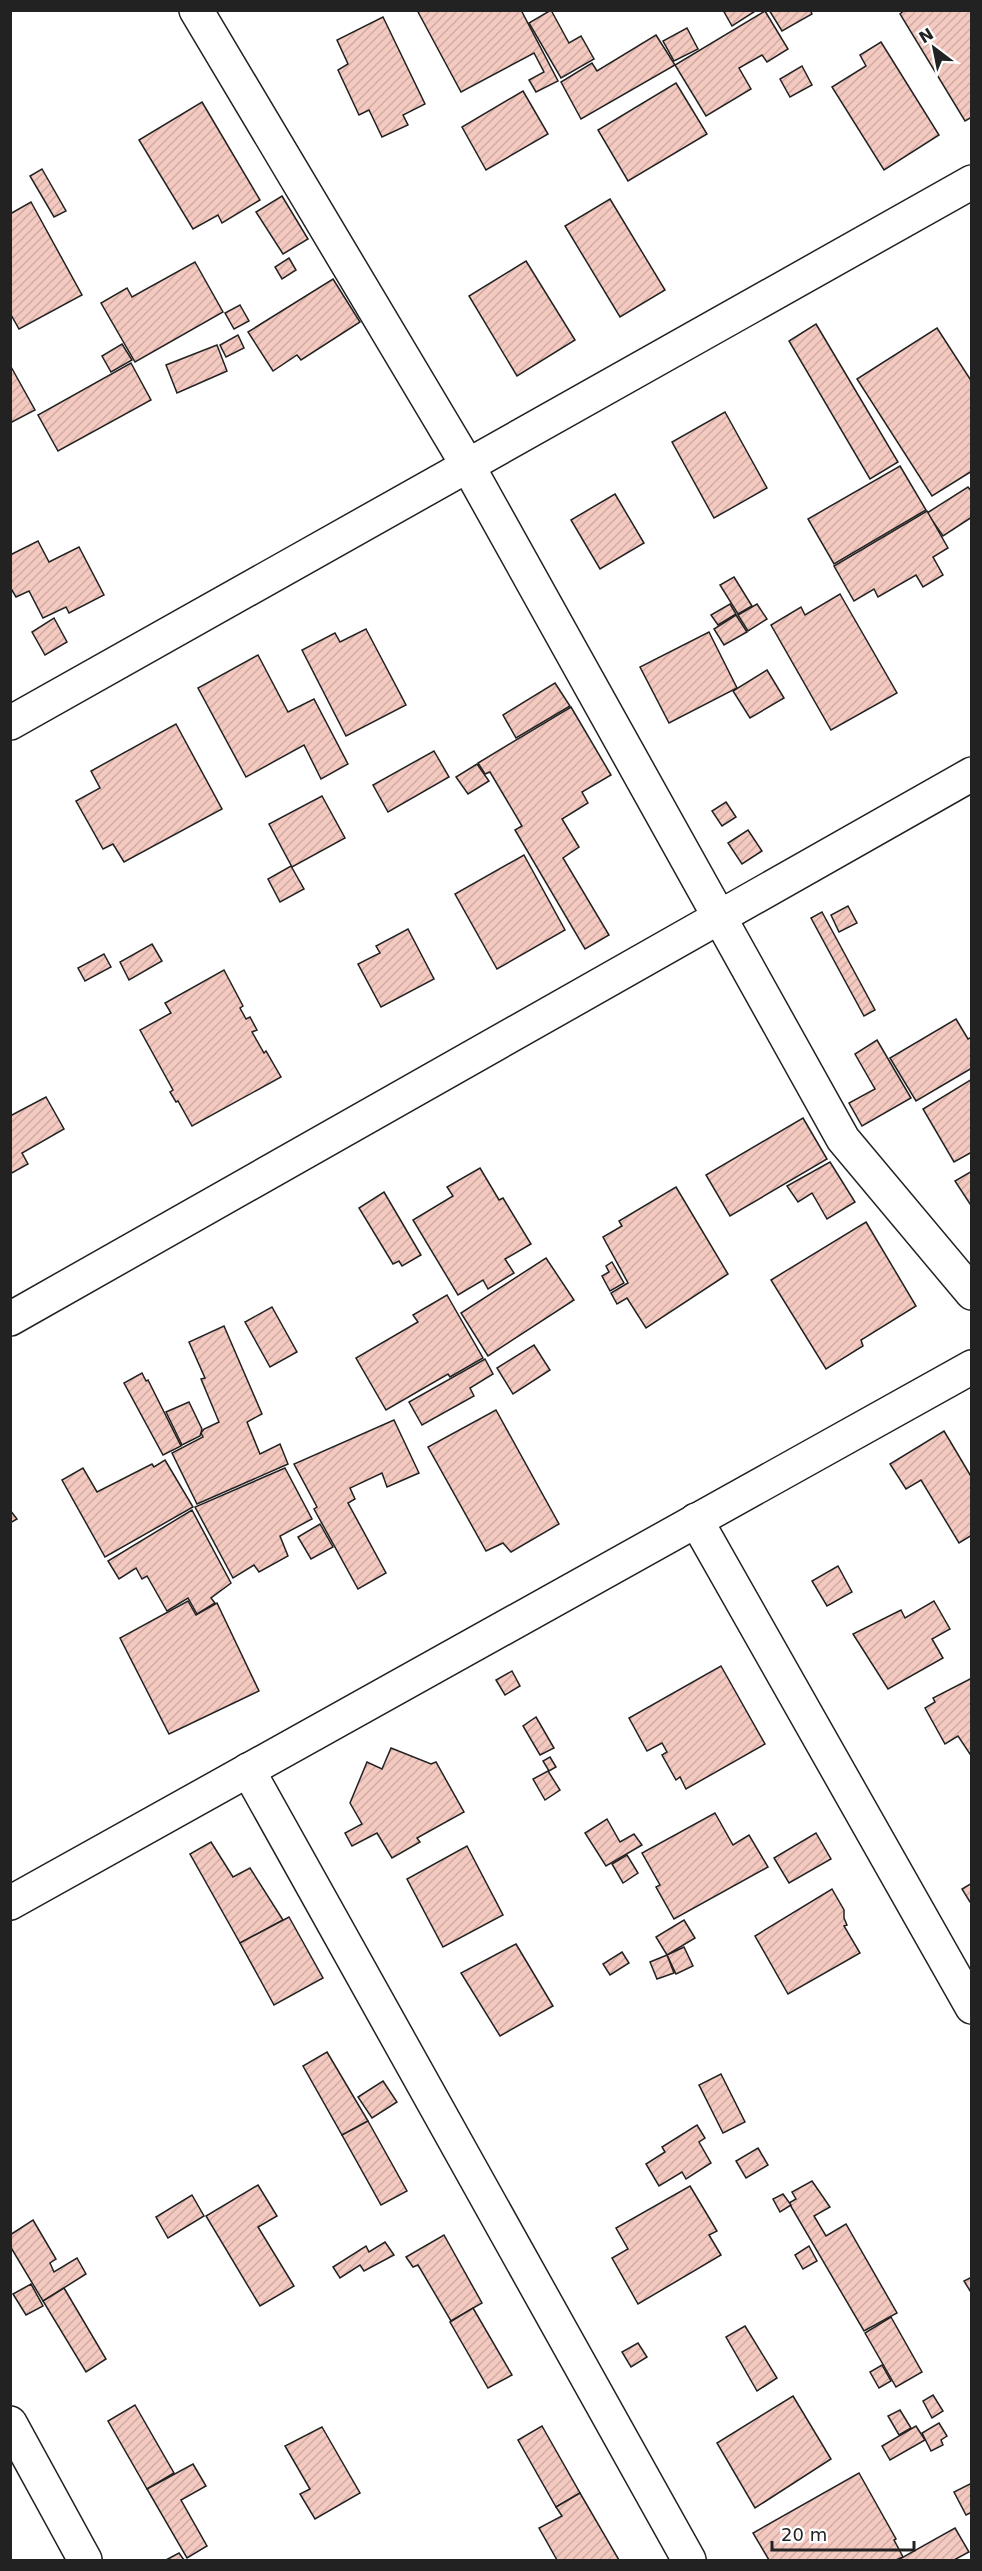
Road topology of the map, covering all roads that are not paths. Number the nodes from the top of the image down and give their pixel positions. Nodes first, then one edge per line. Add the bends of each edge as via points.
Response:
1 (196, 10) edge
2 (972, 182) edge
3 (468, 466) junction
4 (10, 723) edge
5 (972, 774) edge
6 (720, 917) junction
7 (972, 1293) edge
8 (10, 1319) edge
9 (972, 1367) edge
10 (696, 1520) junction
11 (248, 1770) junction
12 (10, 1903) edge
13 (972, 2007) edge
14 (10, 2423) edge
15 (85, 2560) edge
16 (689, 2560) edge

1 - 3 street
2 - 3 street
3 - 4 street
3 - 6 street
5 - 6 street
6 - 7 street via 843,1139
6 - 8 street
9 - 10 street
10 - 11 street
10 - 13 street
11 - 12 street
11 - 16 street
14 - 15 street

